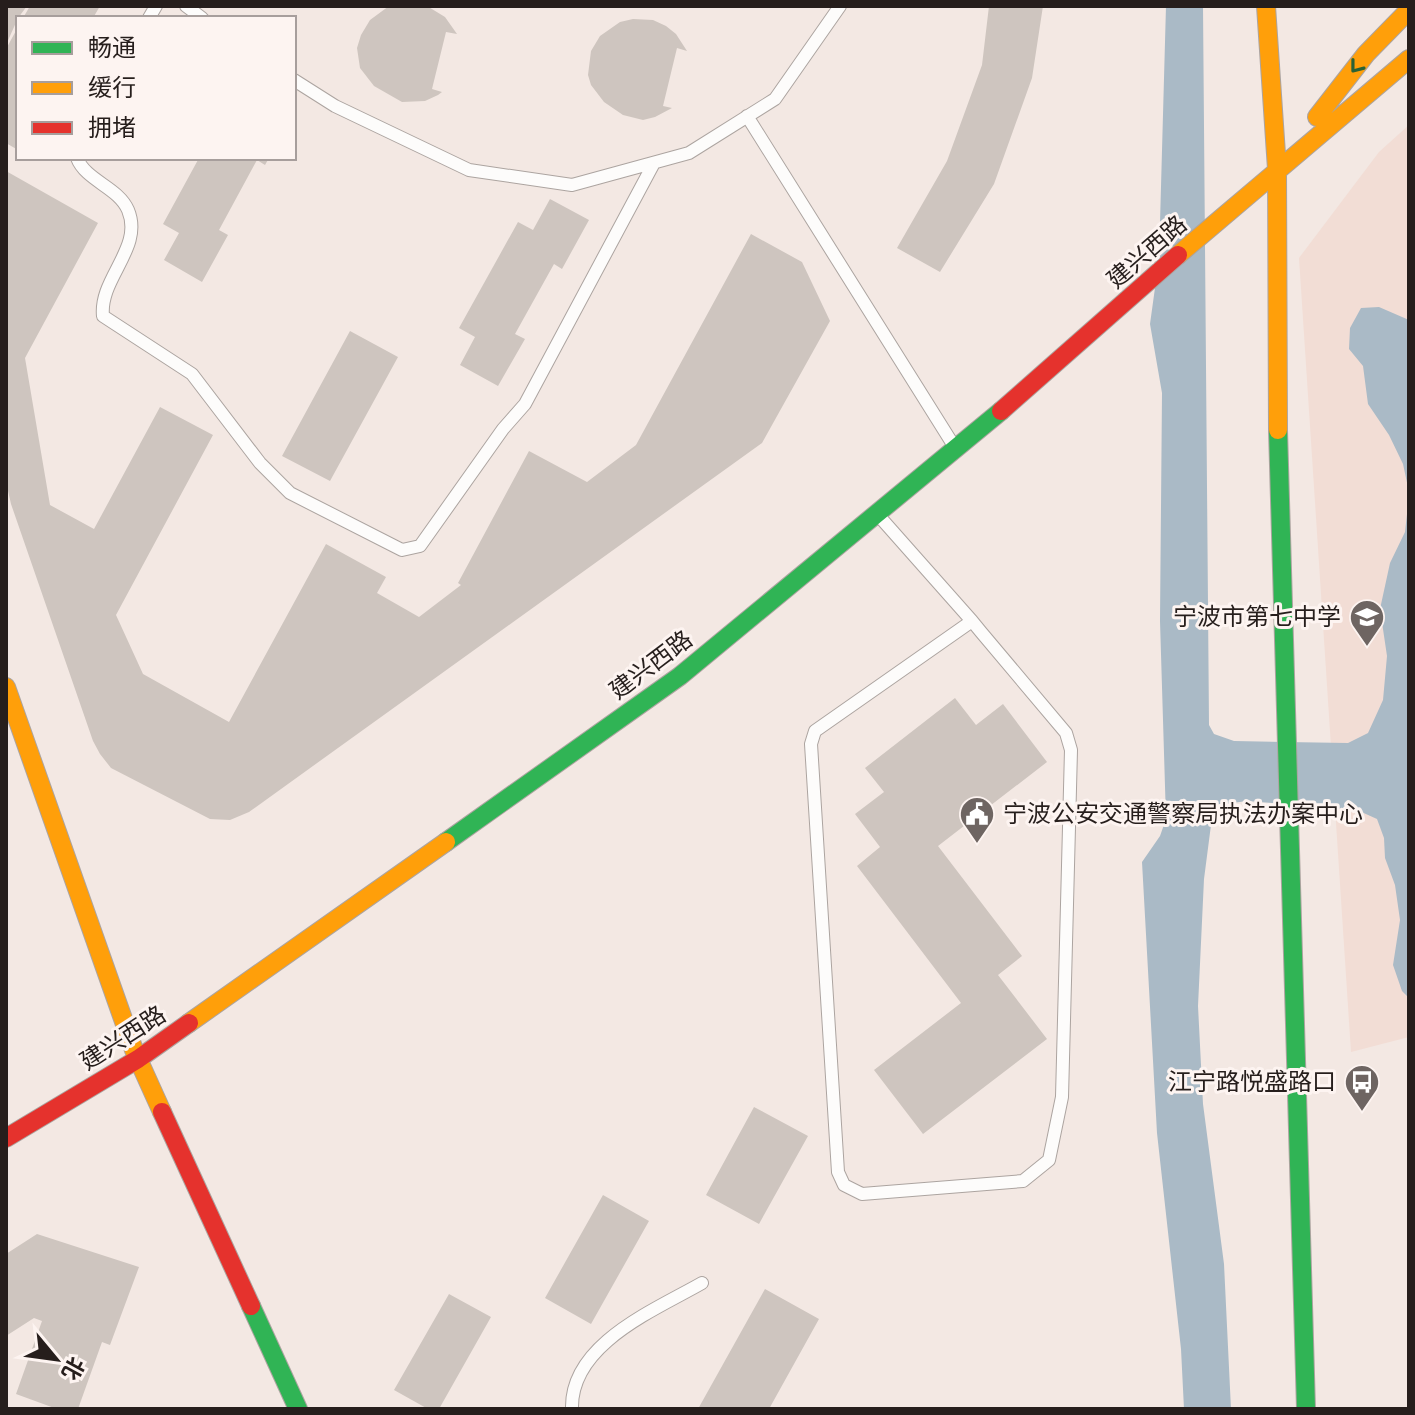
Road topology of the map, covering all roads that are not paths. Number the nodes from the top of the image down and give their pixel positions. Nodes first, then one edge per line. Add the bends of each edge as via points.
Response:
1 (840, 6) edge
2 (1266, 6) edge
3 (1409, 10) edge
4 (1409, 59) edge
5 (296, 81) edge
6 (747, 116) junction
7 (78, 160) edge
8 (654, 163) junction
9 (1277, 169) junction
10 (956, 449) junction
11 (877, 514) junction
12 (972, 621) junction
13 (6, 687) edge
14 (138, 1059) junction
15 (6, 1138) edge
16 (702, 1283) dead end
17 (298, 1409) edge
18 (572, 1409) edge
19 (1306, 1409) edge

1 - 6 lane via 775,99
2 - 9 street
3 -> 9 street, 建兴西路 via 1366,54
4 - 9 street, 建兴西路
5 - 8 lane via 335,106 469,170 572,185
6 - 8 lane via 689,153
6 - 10 lane
7 - 8 lane via 122,199 133,235 102,303 103,316 192,374 260,463 290,493 402,550 420,546 525,404
9 - 10 street, 建兴西路
9 - 19 street via 1276,373
10 - 11 street, 建兴西路
11 - 12 lane
11 - 14 street, 建兴西路 via 680,676
12 - 12 lane via 1066,733 1071,750 1062,1097 1049,1160 1023,1181 862,1194 844,1185 838,1172 811,744 815,731
13 - 14 street
14 - 15 street, 建兴西路
14 - 17 street
16 - 18 lane via 626,1326 588,1358

